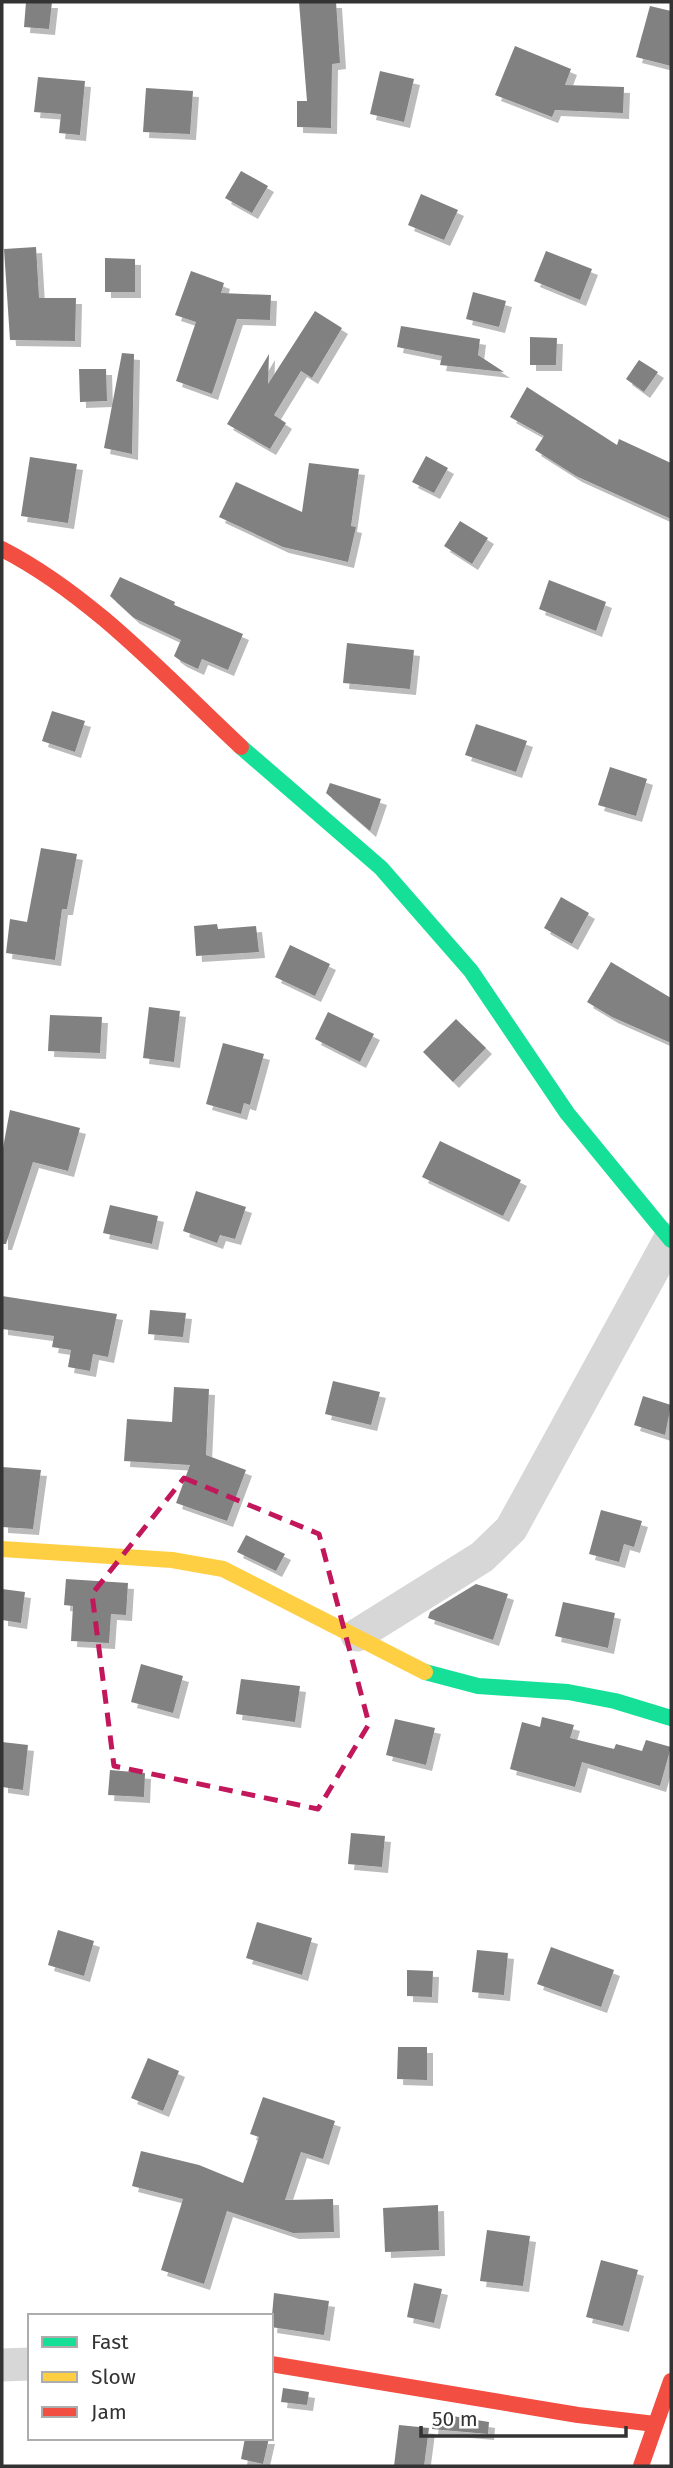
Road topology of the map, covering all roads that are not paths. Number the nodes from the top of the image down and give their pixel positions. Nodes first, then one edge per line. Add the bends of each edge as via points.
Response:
1 (2, 549) edge
2 (671, 1240) edge
3 (2, 1549) edge
4 (357, 1635) junction
5 (671, 1718) edge
6 (28, 2364) edge
7 (273, 2364) edge
8 (2, 2365) edge
9 (671, 2381) edge
10 (655, 2424) junction
11 (640, 2466) edge

1 - 2 street via 84,601 280,783 381,868 471,971 567,1113
2 - 4 street via 511,1529 482,1557
3 - 4 street via 173,1560 223,1569
4 - 5 street via 425,1673 478,1686 615,1700
6 - 8 street
7 - 10 street
9 - 10 street
10 - 11 street

